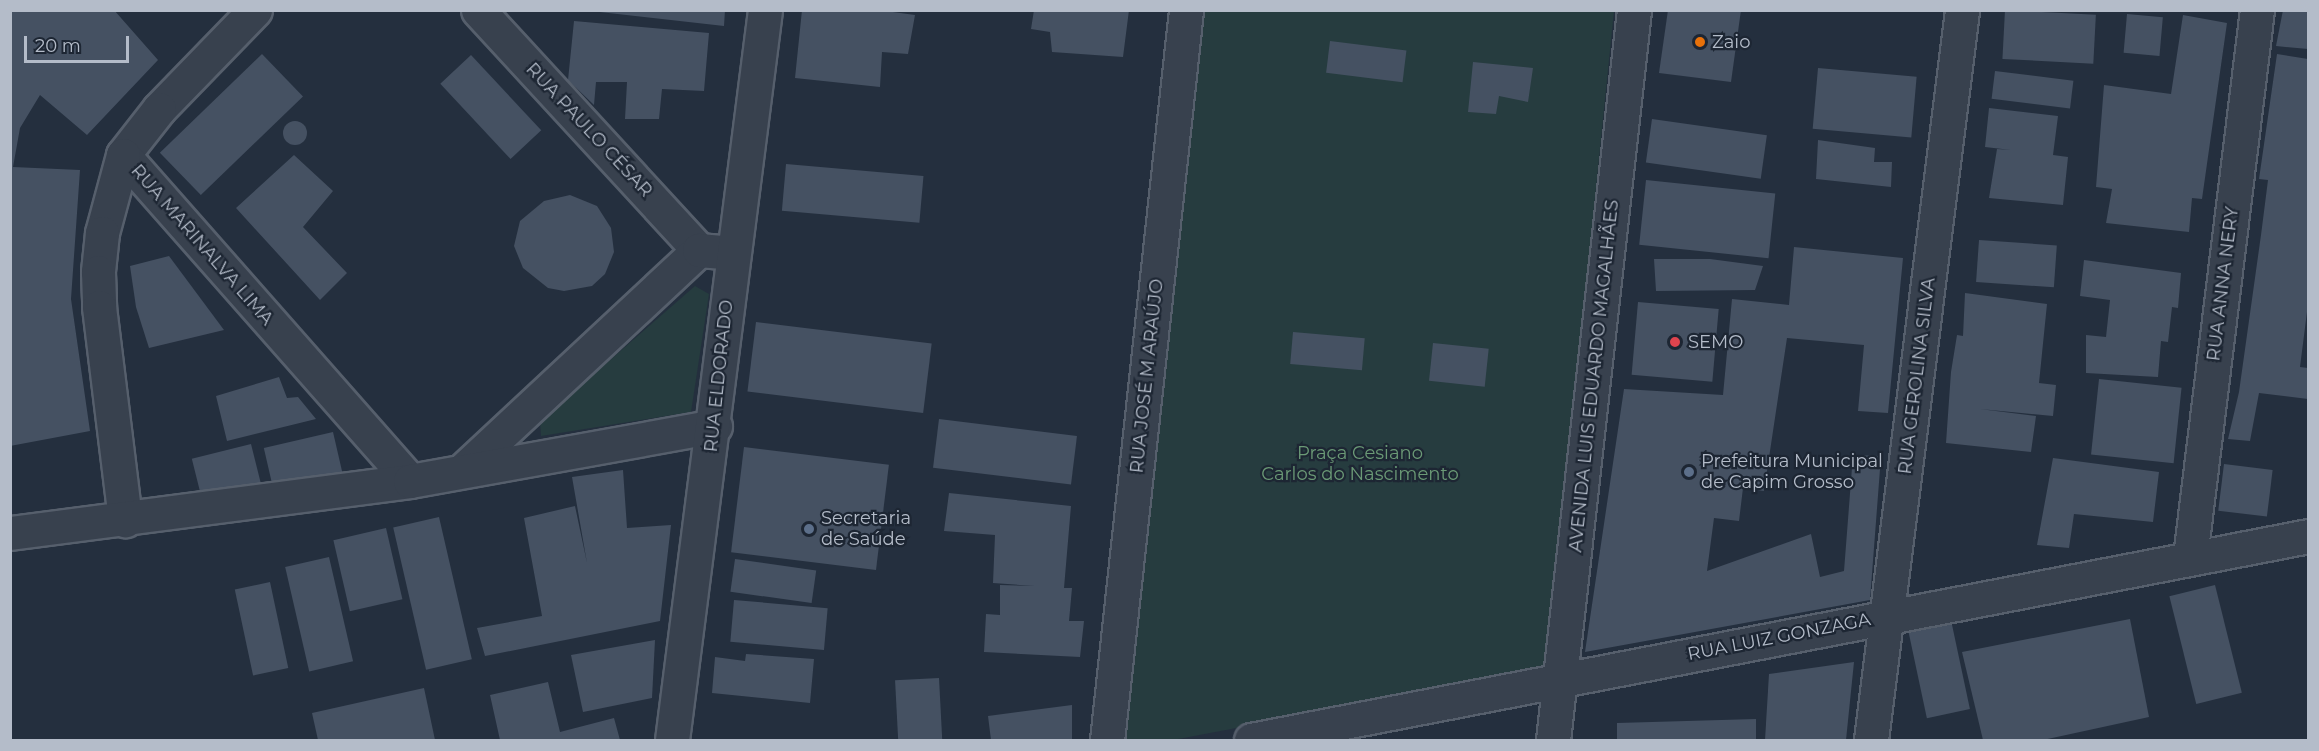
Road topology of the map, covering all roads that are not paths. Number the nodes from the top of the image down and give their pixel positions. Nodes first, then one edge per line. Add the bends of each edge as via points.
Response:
1 (255, 10) edge
2 (478, 10) edge
3 (765, 10) edge
4 (1186, 10) edge
5 (1634, 10) edge
6 (1962, 10) edge
7 (2257, 10) edge
8 (123, 155) junction
9 (699, 250) junction
10 (732, 253) junction
11 (715, 426) junction
12 (465, 468) junction
13 (411, 481) junction
14 (125, 520) junction
15 (10, 533) edge
16 (2308, 536) edge
17 (2190, 557) junction
18 (1887, 616) junction
19 (1561, 679) junction
20 (672, 741) edge
21 (1107, 741) edge
22 (1251, 741) edge
23 (1553, 741) edge
24 (1871, 741) edge

1 - 8 street, RUA MARINALVA LIMA via 159,109
2 - 9 street, RUA PAULO CÉSAR
3 - 10 street, RUA ELDORADO
4 - 21 street, RUA JOSÉ M ARAÚJO
5 - 19 street, AVENIDA LUIS EDUARDO MAGALHÃES
6 - 18 street, RUA GEROLINA SILVA
7 - 17 street, RUA ANNA NERY
8 - 13 street, RUA MARINALVA LIMA
8 - 14 street via 102,233 98,272
9 - 10 street
9 - 12 street
10 - 11 street, RUA ELDORADO
11 - 12 street
11 - 20 street, RUA ELDORADO
12 - 13 street
13 - 14 street
14 - 15 street
16 - 17 street, RUA LUIZ GONZAGA
17 - 18 street, RUA LUIZ GONZAGA
18 - 19 street, RUA LUIZ GONZAGA
18 - 24 street, RUA GEROLINA SILVA
19 - 22 street, RUA LUIZ GONZAGA
19 - 23 street, AVENIDA LUIS EDUARDO MAGALHÃES

